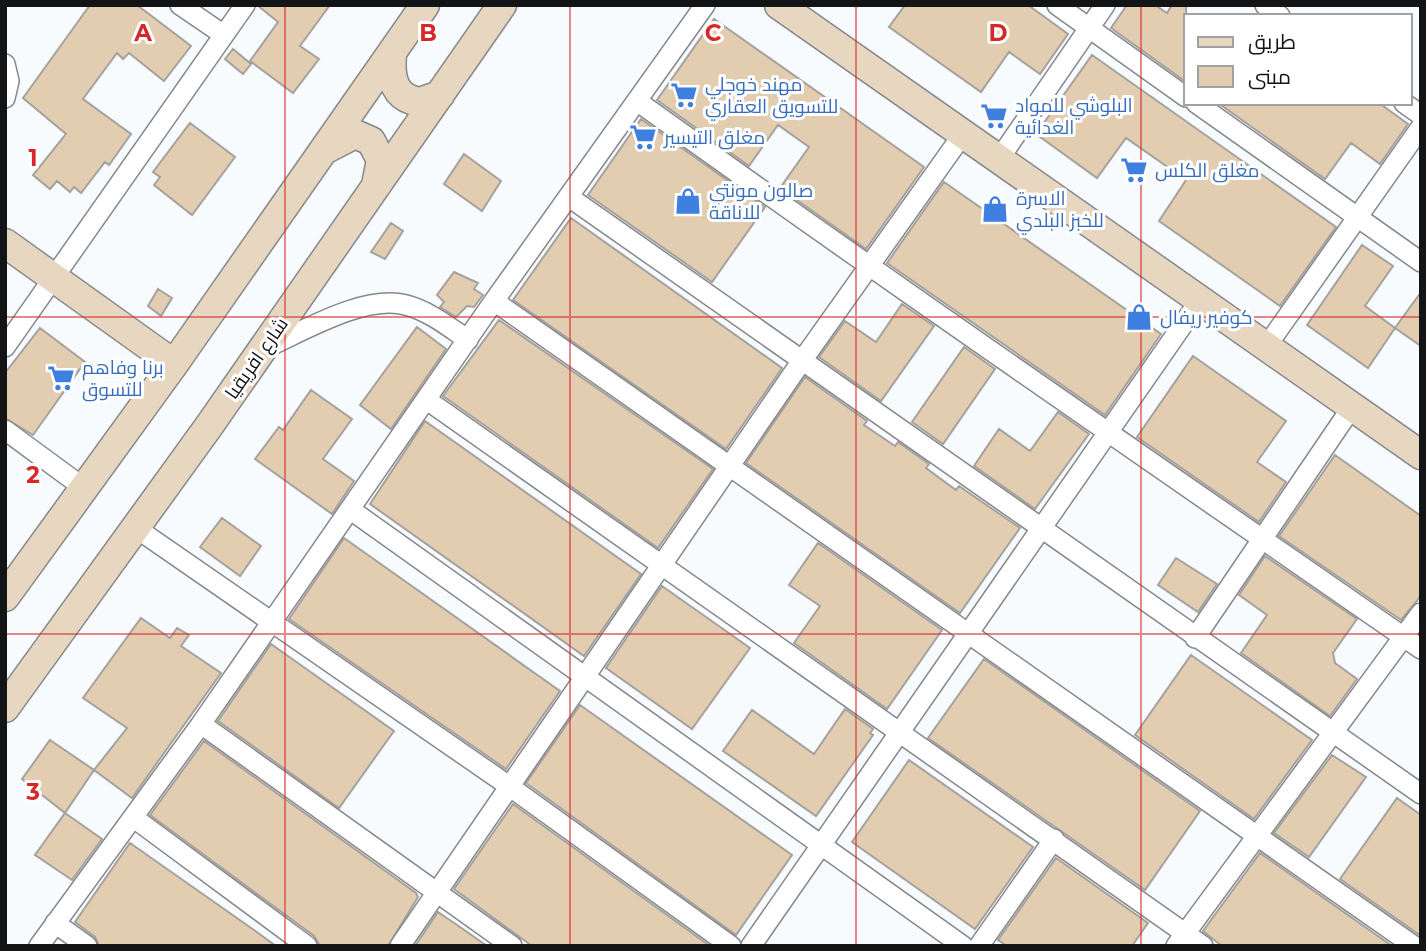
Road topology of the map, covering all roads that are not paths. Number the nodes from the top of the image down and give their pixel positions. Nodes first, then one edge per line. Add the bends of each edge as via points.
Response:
1 (180, 5) edge
2 (245, 5) edge
3 (425, 5) edge
4 (502, 5) edge
5 (705, 5) edge
6 (779, 5) edge
7 (1056, 5) edge
8 (1105, 5) edge
9 (1089, 28) junction
10 (224, 35) junction
11 (392, 54) junction
12 (5, 64) edge
13 (440, 95) junction
14 (1184, 96) edge
15 (5, 98) edge
16 (637, 101) junction
17 (1199, 105) edge
18 (1421, 127) edge
19 (963, 134) junction
20 (324, 151) junction
21 (999, 159) junction
22 (376, 186) junction
23 (569, 197) junction
24 (1359, 218) junction
25 (5, 243) edge
26 (1421, 262) edge
27 (869, 267) junction
28 (54, 278) junction
29 (1200, 300) junction
30 (494, 301) junction
31 (468, 340) junction
32 (1266, 346) junction
33 (5, 347) edge
34 (262, 350) junction
35 (801, 362) junction
36 (174, 364) junction
37 (427, 400) junction
38 (1352, 407) junction
39 (5, 430) edge
40 (1108, 432) junction
41 (1421, 455) edge
42 (731, 467) junction
43 (85, 488) junction
44 (351, 510) junction
45 (136, 528) junction
46 (1040, 529) junction
47 (1263, 537) junction
48 (662, 566) junction
49 (5, 597) edge
50 (1421, 613) edge
51 (271, 620) junction
52 (968, 633) junction
53 (1403, 637) junction
54 (1195, 638) junction
55 (1421, 649) edge
56 (585, 675) junction
57 (5, 708) edge
58 (201, 724) junction
59 (900, 731) junction
60 (1335, 733) junction
61 (509, 786) junction
62 (1421, 794) edge
63 (134, 818) junction
64 (1257, 836) junction
65 (1054, 839) junction
66 (821, 845) junction
67 (437, 892) junction
68 (55, 923) junction
69 (1180, 939) edge
70 (39, 946) edge
71 (87, 946) edge
72 (307, 946) edge
73 (400, 946) edge
74 (512, 946) edge
75 (731, 946) edge
76 (751, 946) edge
77 (962, 946) edge
78 (979, 946) edge
79 (1203, 946) edge
80 (1414, 946) edge

1 - 10 street
2 - 10 street
3 - 11 street
4 - 13 street, شارع افريقيا
5 - 16 street
6 - 19 street
7 - 9 street
8 - 9 street
9 - 14 street
9 - 21 street
10 - 28 street
11 - 13 street via 392,80 402,95 420,102
11 - 20 street
12 - 15 street via 9,81
13 - 22 street, شارع افريقيا
16 - 23 street
16 - 27 street
17 - 24 street
18 - 24 street
19 - 21 street
19 - 27 street
20 - 22 street via 346,136 364,136 379,152
20 - 36 street
21 - 29 street
22 - 34 street, شارع افريقيا
23 - 30 street
23 - 35 street
24 - 26 street
24 - 32 street
25 - 28 street
27 - 35 street
27 - 40 street
28 - 33 street
28 - 36 street
29 - 32 street
29 - 40 street
30 - 31 street
30 - 42 street
31 - 34 street via 419,310 388,302 350,311
31 - 37 street
32 - 38 street
34 - 45 street, شارع افريقيا
35 - 42 street
35 - 46 street
36 - 43 street
37 - 44 street
37 - 48 street
38 - 41 street
38 - 47 street
39 - 43 street
40 - 46 street
40 - 47 street
42 - 48 street
42 - 52 street
43 - 49 street
44 - 51 street
44 - 56 street
45 - 51 street
45 - 57 street, شارع افريقيا
46 - 52 street
46 - 54 street
47 - 53 street
47 - 54 street
48 - 56 street
48 - 59 street
50 - 53 street
51 - 58 street
51 - 61 street
52 - 59 street
52 - 64 street
53 - 55 street
53 - 60 street
54 - 60 street
56 - 61 street
56 - 66 street
58 - 63 street
58 - 67 street
59 - 65 street
59 - 66 street
60 - 62 street
60 - 64 street
61 - 67 street
61 - 75 street
63 - 68 street
63 - 72 street
64 - 69 street
64 - 80 street
65 - 69 street
65 - 78 street
66 - 76 street
66 - 77 street
67 - 73 street
67 - 74 street
68 - 70 street
68 - 71 street
69 - 79 street

